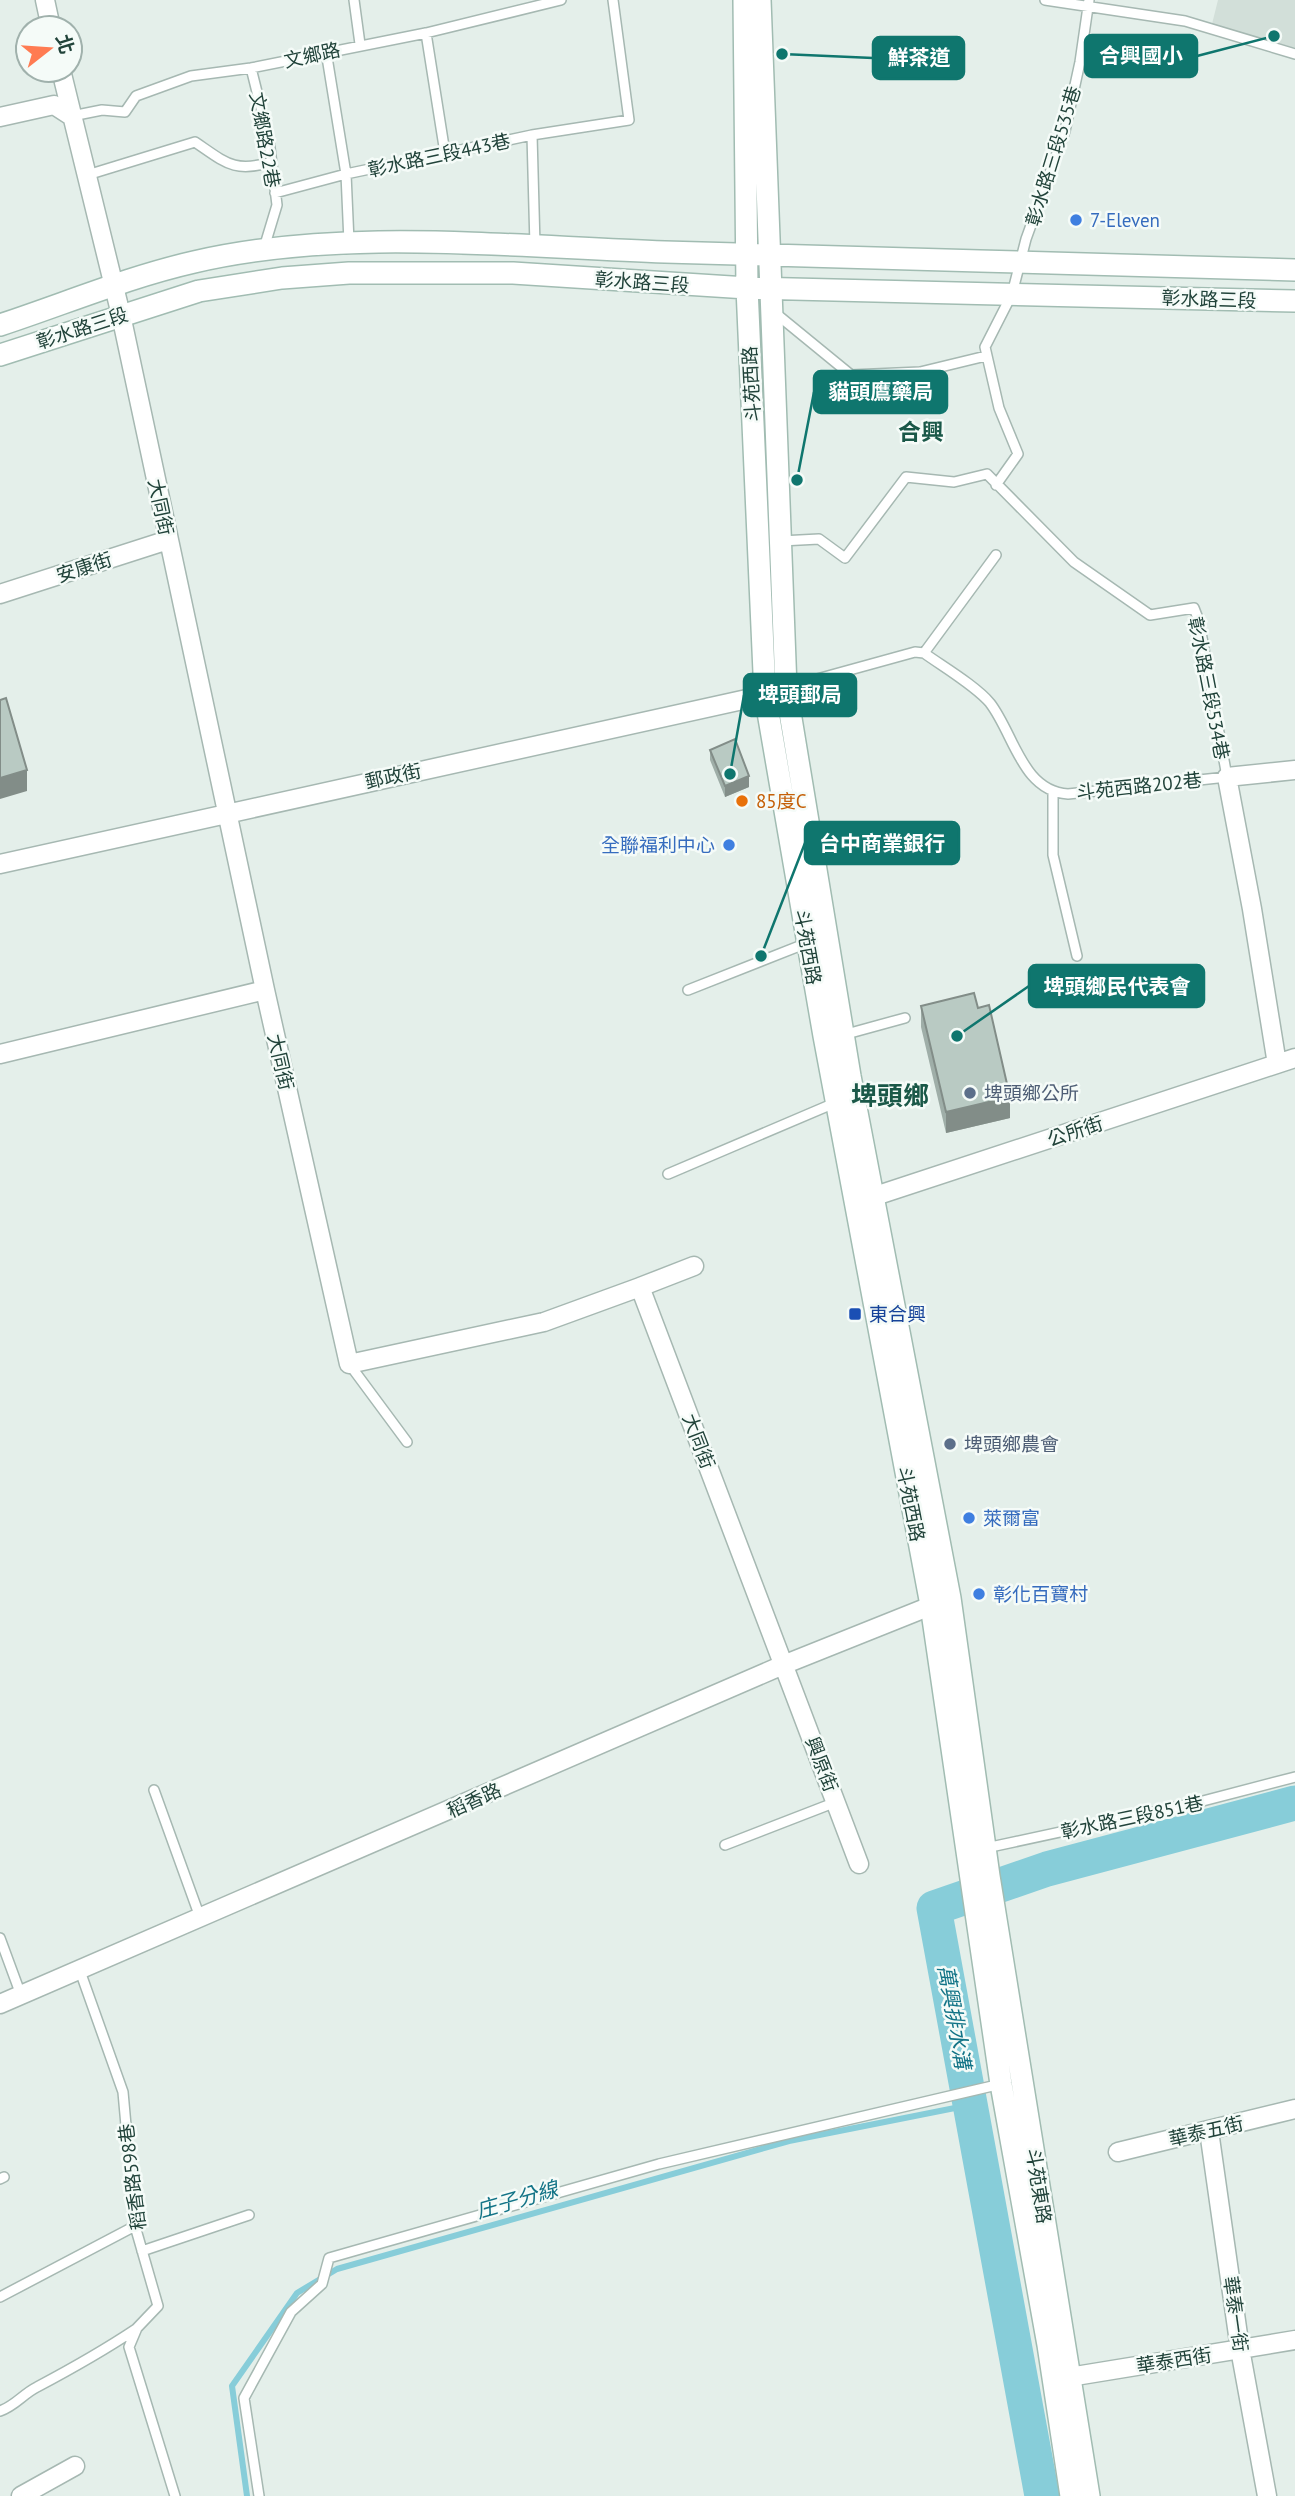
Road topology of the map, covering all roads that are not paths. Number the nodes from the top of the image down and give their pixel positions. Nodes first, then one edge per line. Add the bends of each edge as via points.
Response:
1 (354, 0) edge
2 (561, 0) edge
3 (613, 0) edge
4 (744, 0) edge
5 (760, 0) edge
6 (1045, 0) edge
7 (520, 4) edge
8 (1088, 4) edge
9 (426, 33) junction
10 (360, 44) junction
11 (326, 51) junction
12 (1295, 54) edge
13 (251, 68) junction
14 (64, 84) edge
15 (71, 116) junction
16 (0, 117) edge
17 (532, 135) junction
18 (445, 153) junction
19 (272, 162) junction
20 (346, 174) junction
21 (85, 176) junction
22 (275, 192) junction
23 (349, 244) junction
24 (458, 244) junction
25 (535, 247) junction
26 (263, 252) junction
27 (758, 255) junction
28 (1020, 261) junction
29 (1295, 270) edge
30 (459, 273) junction
31 (113, 288) junction
32 (747, 288) junction
33 (1012, 294) junction
34 (769, 298) junction
35 (1295, 301) edge
36 (121, 315) junction
37 (0, 325) edge
38 (0, 355) edge
39 (986, 356) junction
40 (996, 485) junction
41 (168, 540) junction
42 (780, 541) junction
43 (996, 555) dead end
44 (0, 594) edge
45 (924, 653) junction
46 (786, 688) junction
47 (765, 695) junction
48 (1295, 770) edge
49 (1227, 777) junction
50 (1053, 793) junction
51 (228, 812) junction
52 (0, 864) edge
53 (807, 943) junction
54 (1077, 956) dead end
55 (265, 990) junction
56 (688, 990) dead end
57 (905, 1018) dead end
58 (833, 1036) junction
59 (0, 1054) edge
60 (1295, 1058) edge
61 (1277, 1064) junction
62 (836, 1102) junction
63 (668, 1174) dead end
64 (864, 1200) junction
65 (694, 1266) dead end
66 (640, 1287) junction
67 (349, 1364) junction
68 (407, 1442) dead end
69 (940, 1602) junction
70 (783, 1665) junction
71 (1295, 1777) edge
72 (154, 1790) dead end
73 (836, 1802) junction
74 (725, 1845) dead end
75 (976, 1848) junction
76 (859, 1864) dead end
77 (981, 1879) junction
78 (201, 1920) junction
79 (0, 1938) edge
80 (80, 1971) junction
81 (22, 1995) junction
82 (0, 2004) edge
83 (1001, 2084) junction
84 (1295, 2109) edge
85 (1209, 2131) junction
86 (1118, 2151) dead end
87 (249, 2216) dead end
88 (135, 2225) junction
89 (142, 2250) junction
90 (0, 2297) edge
91 (137, 2328) junction
92 (1295, 2340) edge
93 (1240, 2349) junction
94 (1062, 2379) junction
95 (0, 2411) edge
96 (75, 2466) dead end
97 (21, 2496) edge
98 (175, 2496) edge
99 (259, 2496) edge
100 (1071, 2496) edge
101 (1089, 2496) edge
102 (1267, 2496) edge

1 - 10 lane
2 - 7 lane, 文鄉路
3 - 17 lane, 彰水路三段443巷 via 629,120
4 - 27 main road, 斗苑西路
5 - 27 main road, 斗苑西路
6 - 8 lane
7 - 9 lane, 文鄉路
8 - 12 lane via 1185,21
8 - 28 lane, 彰水路三段535巷 via 1065,131
9 - 10 lane, 文鄉路
9 - 18 lane
10 - 11 lane, 文鄉路
11 - 13 lane, 文鄉路
11 - 20 lane, 彰水路三段443巷
13 - 15 lane, 文鄉路 via 191,76 136,96 125,112 102,110
13 - 19 lane, 文鄉路22巷
14 - 15 street, 大同街
15 - 16 street via 54,106
15 - 21 street, 大同街
17 - 18 lane, 彰水路三段443巷
17 - 25 lane
18 - 20 lane, 彰水路三段443巷
19 - 21 lane via 249,169 232,167 195,142
19 - 22 lane, 文鄉路22巷
20 - 22 lane, 彰水路三段443巷
20 - 23 lane, 彰水路三段443巷
21 - 31 street, 大同街
22 - 26 lane, 文鄉路22巷 via 277,205
23 - 24 main road, 彰水路三段
23 - 26 main road, 彰水路三段
24 - 25 main road, 彰水路三段
24 - 30 main road
25 - 27 main road, 彰水路三段
26 - 31 main road, 彰水路三段 via 194,262
27 - 28 main road, 彰水路三段
27 - 32 main road, 斗苑西路
27 - 34 main road, 斗苑西路
28 - 29 main road, 彰水路三段
28 - 33 lane
30 - 32 main road, 彰水路三段
30 - 36 main road, 彰水路三段 via 282,278 199,290
31 - 36 street, 大同街
31 - 37 main road, 彰水路三段
32 - 34 main road, 彰水路三段
32 - 47 main road, 斗苑西路
33 - 34 main road, 彰水路三段
33 - 35 main road, 彰水路三段
33 - 39 lane via 985,347
34 - 39 lane via 851,375 920,372
34 - 42 main road, 斗苑西路
36 - 38 main road, 彰水路三段
36 - 41 street, 大同街
39 - 40 lane via 999,408 1018,454
40 - 42 lane via 987,474 954,482 906,477 845,558 819,539
40 - 49 lane, 彰水路三段534巷 via 1074,562 1150,615 1194,608
41 - 44 street, 安康街
41 - 51 street, 大同街
42 - 46 main road, 斗苑西路
43 - 45 lane
45 - 46 lane
45 - 50 lane, 斗苑西路202巷 via 989,702 1035,780
46 - 47 street, 郵政街
46 - 58 main road, 斗苑西路
47 - 51 street, 郵政街
47 - 53 main road, 斗苑西路
48 - 49 street
49 - 50 lane, 斗苑西路202巷
49 - 61 street
50 - 54 lane via 1053,855
51 - 52 street, 郵政街
51 - 55 street, 大同街
53 - 56 lane
53 - 58 main road, 斗苑西路
55 - 59 street
55 - 67 street, 大同街
57 - 58 lane
58 - 62 main road, 斗苑西路
58 - 64 main road, 斗苑西路
60 - 61 street, 公所街
61 - 64 street, 公所街
62 - 63 lane
62 - 64 main road, 斗苑西路
64 - 69 main road, 斗苑西路
65 - 66 street
66 - 67 street via 544,1322
66 - 70 street, 大同街
67 - 68 lane
69 - 70 street, 稻香路
69 - 75 main road, 斗苑西路
70 - 73 street, 興原街
70 - 78 street, 稻香路
71 - 75 lane, 彰水路三段851巷 via 1199,1802
72 - 78 lane
73 - 74 lane
73 - 76 street, 興原街
75 - 77 main road, 斗苑西路
77 - 83 main road, 斗苑東路
77 - 94 main road, 斗苑東路
78 - 80 street, 稻香路
79 - 81 lane
80 - 81 street, 稻香路
80 - 88 lane, 稻香路598巷 via 123,2092
81 - 82 street, 稻香路
83 - 94 main road, 斗苑東路
83 - 99 lane via 659,2164 329,2258 322,2284 291,2312 244,2398
84 - 85 street, 華泰五街
85 - 86 street, 華泰五街
85 - 93 street, 華泰一街
87 - 89 lane
88 - 89 lane, 稻香路598巷
88 - 90 lane
89 - 91 lane, 稻香路598巷 via 158,2306
91 - 95 lane
91 - 98 lane via 129,2347
92 - 93 street, 華泰西街
93 - 94 street, 華泰西街
93 - 102 street, 華泰一街
94 - 100 main road, 斗苑東路
94 - 101 main road, 斗苑東路
96 - 97 street

